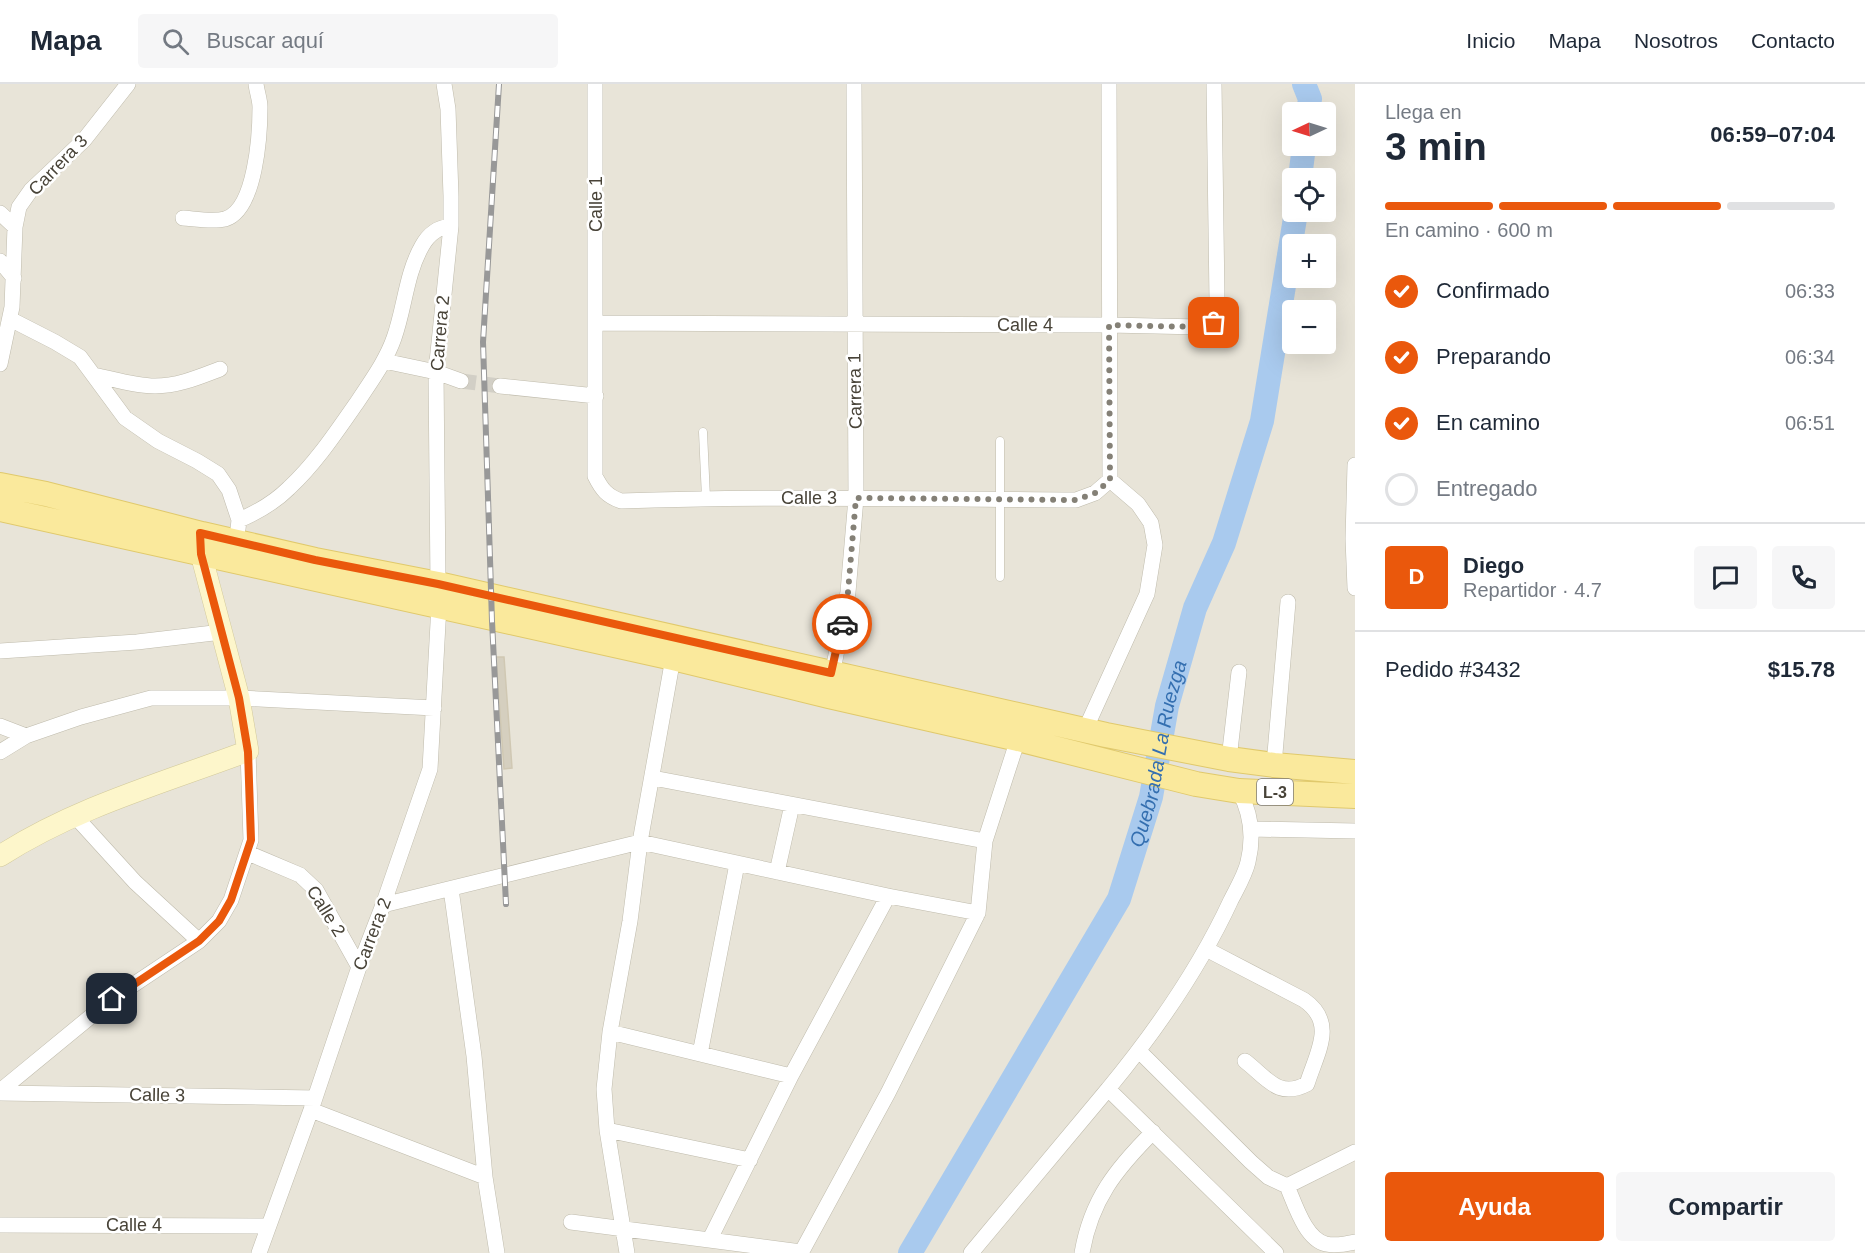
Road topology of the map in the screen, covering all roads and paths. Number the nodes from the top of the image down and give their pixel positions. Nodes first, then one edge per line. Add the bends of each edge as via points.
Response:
1 (128, 84) edge
2 (256, 84) edge
3 (444, 84) edge
4 (596, 84) edge
5 (854, 84) edge
6 (1109, 84) edge
7 (1214, 84) edge
8 (0, 213) edge
9 (183, 218) dead end
10 (451, 226) junction
11 (15, 227) junction
12 (0, 261) edge
13 (14, 278) junction
14 (7, 311) edge
15 (597, 323) junction
16 (854, 325) junction
17 (1109, 325) junction
18 (384, 361) junction
19 (0, 364) edge
20 (220, 369) dead end
21 (436, 372) junction
22 (93, 375) junction
23 (461, 381) tunnel mouth
24 (500, 386) tunnel mouth
25 (596, 396) junction
26 (703, 432) dead end
27 (1000, 441) dead end
28 (1355, 465) edge
29 (1110, 480) junction
30 (0, 484) edge
31 (706, 498) junction
32 (856, 498) junction
33 (1000, 499) junction
34 (0, 509) edge
35 (235, 541) junction
36 (200, 544) junction
37 (1000, 578) dead end
38 (1355, 588) edge
39 (439, 594) junction
40 (1288, 602) dead end
41 (222, 632) junction
42 (0, 651) edge
43 (674, 658) junction
44 (1239, 672) dead end
45 (830, 685) junction
46 (239, 698) junction
47 (434, 708) junction
48 (0, 726) edge
49 (1095, 732) junction
50 (26, 736) junction
51 (1018, 739) junction
52 (0, 752) edge
53 (248, 752) junction
54 (1230, 759) junction
55 (1274, 765) junction
56 (1353, 771) edge
57 (653, 778) junction
58 (1239, 791) junction
59 (1355, 796) edge
60 (792, 805) junction
61 (74, 814) junction
62 (1251, 829) junction
63 (1355, 831) edge
64 (985, 841) junction
65 (640, 842) junction
66 (248, 853) junction
67 (0, 856) edge
68 (736, 864) junction
69 (777, 872) junction
70 (451, 889) junction
71 (888, 896) junction
72 (383, 905) junction
73 (978, 913) junction
74 (199, 941) junction
75 (1206, 949) junction
76 (359, 967) junction
77 (610, 1032) junction
78 (1139, 1051) junction
79 (700, 1054) junction
80 (1245, 1061) dead end
81 (791, 1076) junction
82 (1108, 1089) junction
83 (0, 1092) edge
84 (313, 1104) junction
85 (607, 1130) junction
86 (1153, 1132) junction
87 (1355, 1152) edge
88 (750, 1160) junction
89 (485, 1177) junction
90 (1287, 1186) junction
91 (572, 1222) dead end
92 (0, 1225) edge
93 (268, 1226) junction
94 (622, 1229) junction
95 (710, 1239) junction
96 (1355, 1242) edge
97 (259, 1253) edge
98 (497, 1253) edge
99 (627, 1253) edge
100 (801, 1253) edge
101 (971, 1253) edge
102 (1082, 1253) edge
103 (1276, 1253) edge

1 - 11 street, Carrera 3 via 84,140 31,190 19,207
2 - 9 street via 260,105 256,159 243,202 226,219
3 - 10 street, Carrera 2
4 - 15 street, Calle 1
5 - 16 street, Carrera 1
6 - 17 street
7 - 17 street, Calle 4 via 1214,323 1200,327
8 - 11 street
10 - 18 street via 438,228 411,267 405,305
10 - 21 street, Carrera 2
11 - 13 street, Carrera 3
12 - 13 street
13 - 14 street, Carrera 3
14 - 19 street, Carrera 3
14 - 22 street via 80,357
15 - 16 street, Calle 4
15 - 25 street, Calle 3
16 - 17 street, Calle 4
16 - 32 street, Carrera 1
17 - 29 street
18 - 21 street
18 - 35 street via 338,430 301,475
20 - 22 street via 156,386
21 - 23 street
21 - 39 street, Carrera 2
22 - 35 street via 125,418 218,474 230,490
24 - 25 street
25 - 31 street, Calle 3 via 595,476 609,497 621,501
26 - 31 lane
27 - 33 lane
28 - 38 street
29 - 33 street, Calle 3 via 1095,493 1076,500
29 - 49 street via 1138,504 1151,524 1155,545 1147,594
30 - 36 main road, L-3 via 46,494
31 - 32 street, Calle 3
32 - 33 street, Calle 3
32 - 45 street, Carrera 1 via 848,592
33 - 37 lane
34 - 36 main road, L-3
35 - 36 main road, L-3
35 - 39 main road, L-3
36 - 41 main road
39 - 43 main road, L-3
39 - 45 main road, L-3
39 - 47 street, Carrera 2
40 - 55 street
41 - 42 street
41 - 46 main road
43 - 45 main road, L-3
43 - 57 street
44 - 54 street
45 - 49 main road, L-3
45 - 51 main road, L-3
46 - 47 street
46 - 50 street via 151,698
46 - 53 main road
47 - 72 street, Carrera 2 via 430,769
48 - 50 street
49 - 54 main road, L-3
50 - 52 street
51 - 58 main road, L-3 via 1196,784
51 - 64 street
53 - 61 main road
53 - 66 street
54 - 55 main road, L-3
55 - 56 main road, L-3
57 - 60 street
57 - 65 street
58 - 59 main road, L-3
58 - 62 street via 1250,815
60 - 64 street
60 - 69 street
61 - 67 main road
61 - 74 street via 135,882
62 - 63 street
62 - 75 street via 1248,864
64 - 73 street
65 - 68 street
65 - 70 street
65 - 77 street
66 - 74 street via 231,900 219,921
66 - 76 street, Calle 2 via 300,875 316,890
68 - 69 street
68 - 79 street
69 - 71 street
70 - 72 street
70 - 89 street via 474,1056
71 - 73 street
71 - 81 street
72 - 76 street, Carrera 2
73 - 100 street via 888,1093
74 - 83 street via 112,999
75 - 78 street
75 - 80 street via 1304,1000 1321,1017 1323,1035 1307,1084 1295,1090 1281,1090
76 - 84 street, Carrera 2
77 - 79 street
77 - 85 street via 604,1089
78 - 82 street
78 - 90 street via 1251,1162 1268,1177
79 - 81 street
81 - 88 street
82 - 86 street
82 - 101 street
83 - 84 street, Calle 3
84 - 89 street
84 - 93 street, Carrera 2
85 - 88 street
85 - 94 street
86 - 102 street via 1102,1192 1085,1233
86 - 103 street
87 - 90 street
88 - 95 street
89 - 98 street
90 - 96 street via 1315,1238 1325,1244
91 - 94 street
92 - 93 street, Calle 4
93 - 97 street, Carrera 2
94 - 95 street
94 - 99 street
95 - 100 street

